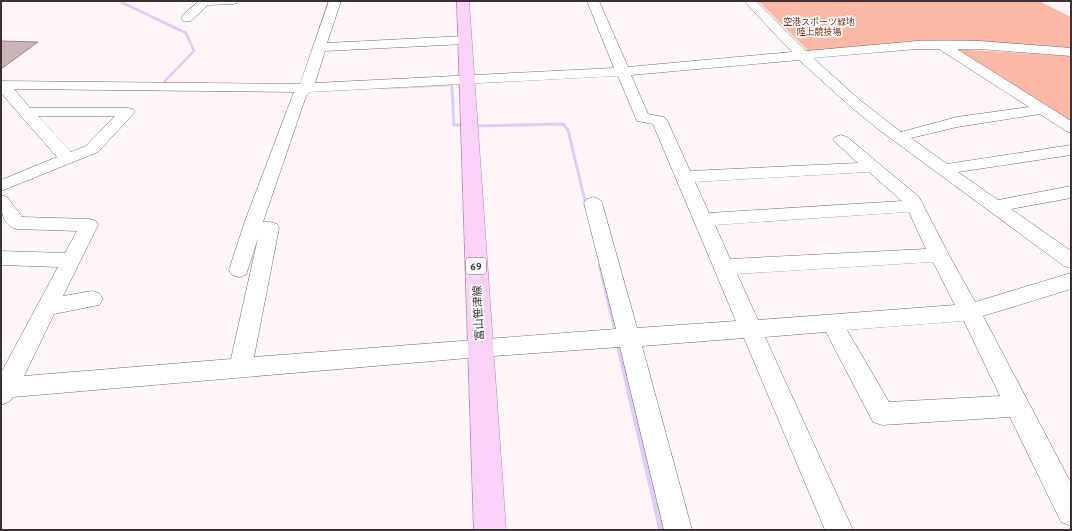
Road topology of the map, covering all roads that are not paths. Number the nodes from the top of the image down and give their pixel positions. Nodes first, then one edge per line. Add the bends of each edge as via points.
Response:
1 (233, 1) edge
2 (335, 1) edge
3 (462, 1) edge
4 (593, 1) edge
5 (750, 1) edge
6 (206, 2) edge
7 (187, 18) dead end
8 (464, 40) junction
9 (942, 45) junction
10 (320, 47) junction
11 (1071, 52) edge
12 (803, 56) junction
13 (623, 72) junction
14 (467, 80) junction
15 (2, 85) edge
16 (306, 88) junction
17 (1043, 109) junction
18 (27, 112) junction
19 (1071, 128) edge
20 (898, 137) junction
21 (841, 140) dead end
22 (1071, 150) edge
23 (68, 159) junction
24 (873, 167) junction
25 (944, 169) junction
26 (684, 177) junction
27 (1, 186) edge
28 (1071, 192) edge
29 (1, 201) edge
30 (592, 203) dead end
31 (915, 206) junction
32 (995, 206) junction
33 (703, 220) junction
34 (252, 230) junction
35 (938, 255) junction
36 (1, 258) edge
37 (71, 260) junction
38 (1071, 261) edge
39 (724, 267) junction
40 (239, 270) dead end
41 (1071, 281) edge
42 (92, 299) dead end
43 (47, 307) junction
44 (970, 312) junction
45 (832, 323) junction
46 (751, 329) junction
47 (629, 338) junction
48 (480, 348) junction
49 (240, 369) junction
50 (2, 390) edge
51 (1018, 406) junction
52 (1071, 512) edge
53 (490, 530) edge
54 (678, 530) edge
55 (839, 530) edge

1 - 6 street
2 - 10 street
3 - 8 main road, 富山笹津線 / 69
4 - 13 street
5 - 12 street
6 - 7 street
8 - 10 street
8 - 14 main road, 富山笹津線 / 69
9 - 11 street via 980,45
9 - 12 street via 887,47
9 - 17 street
10 - 16 street
12 - 13 street
12 - 20 street via 856,104
13 - 14 street
13 - 26 street via 642,118 659,120
14 - 16 street
14 - 48 main road, 富山笹津線 / 69
15 - 16 street
15 - 18 street
16 - 34 street via 299,95
17 - 19 street
17 - 20 street via 957,122
18 - 23 street
18 - 23 street via 128,112 92,149
20 - 25 street
21 - 24 street
22 - 25 street
23 - 27 street
24 - 26 street
24 - 31 street via 913,200
25 - 32 street
26 - 33 street
28 - 32 street
29 - 37 street via 17,223 89,225
30 - 47 street
31 - 33 street
31 - 35 street
32 - 38 street
33 - 39 street
34 - 40 street
34 - 49 street via 270,228
35 - 39 street
35 - 44 street
36 - 37 street
37 - 43 street
39 - 46 street
41 - 44 street
42 - 43 street
43 - 50 street
44 - 45 street
44 - 51 street
45 - 46 street
45 - 51 street via 882,414
46 - 47 street
46 - 55 street
47 - 48 street
47 - 54 street
48 - 49 street
48 - 53 main road, 富山笹津線 / 69
49 - 50 street
51 - 52 street

